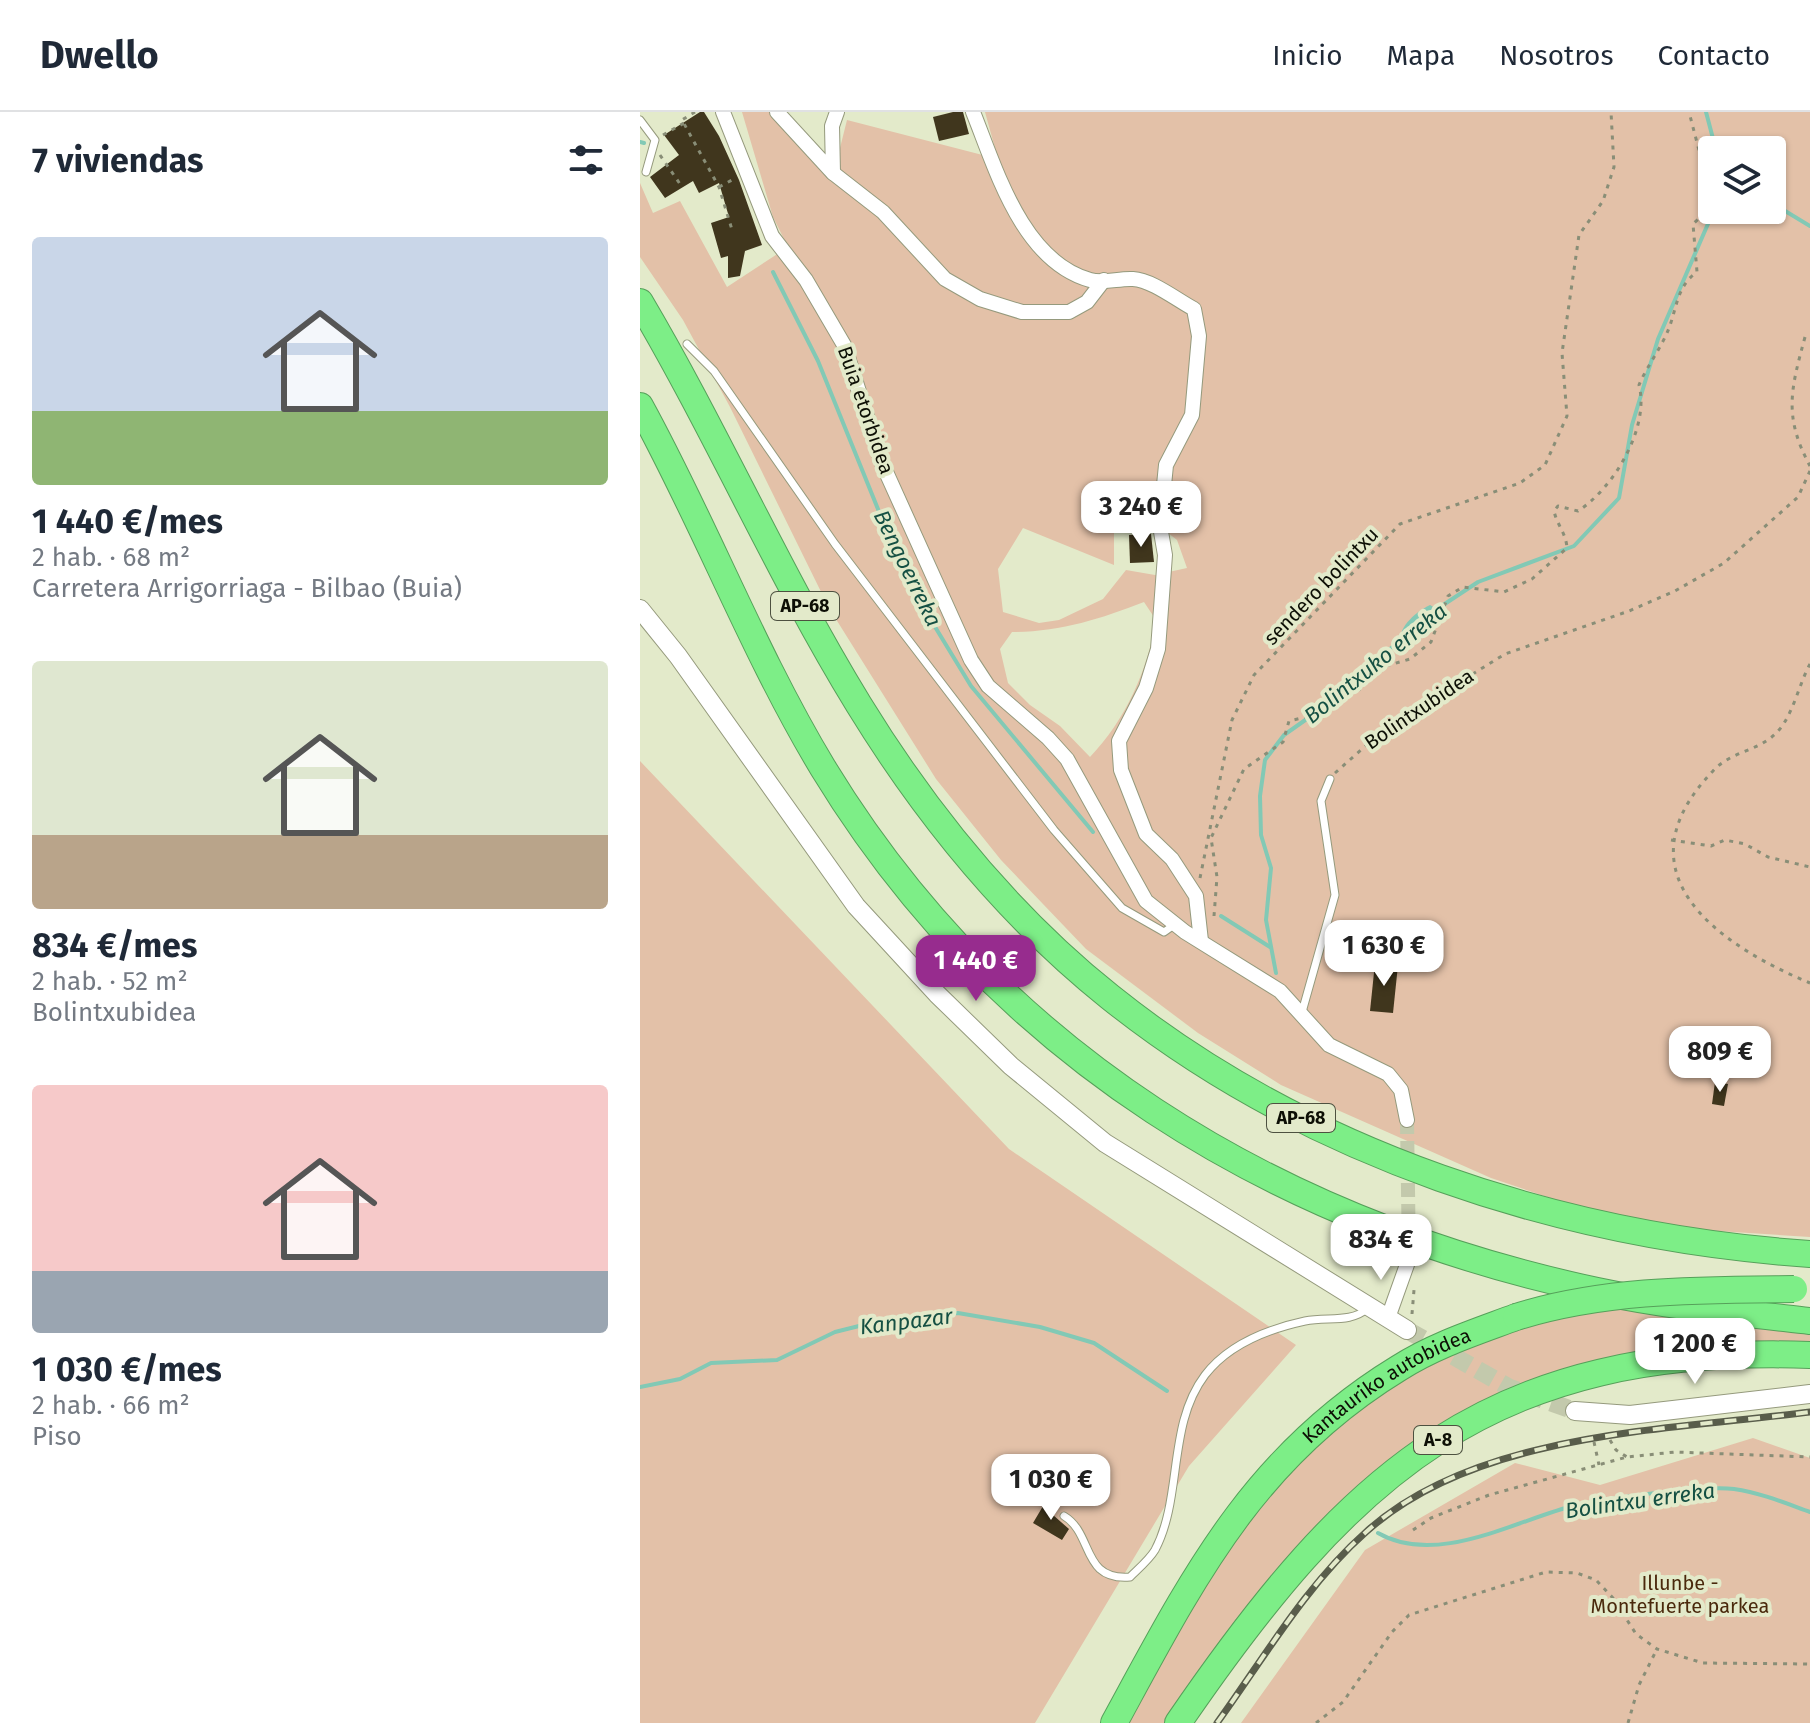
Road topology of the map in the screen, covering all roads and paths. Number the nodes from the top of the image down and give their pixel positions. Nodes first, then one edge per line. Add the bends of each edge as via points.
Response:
1 (695, 112) edge
2 (723, 112) edge
3 (777, 112) edge
4 (837, 112) edge
5 (973, 112) edge
6 (1611, 112) edge
7 (1689, 112) edge
8 (640, 120) edge
9 (684, 123) junction
10 (655, 142) junction
11 (646, 172) dead end
12 (833, 173) junction
13 (741, 175) dead end
14 (680, 184) dead end
15 (719, 187) junction
16 (733, 233) dead end
17 (1104, 280) junction
18 (640, 302) edge
19 (1805, 337) dead end
20 (687, 344) dead end
21 (640, 406) edge
22 (1810, 469) edge
23 (640, 609) edge
24 (1810, 664) edge
25 (1330, 779) joint
26 (1671, 840) junction
27 (1810, 867) edge
28 (1200, 881) dead end
29 (1174, 925) junction
30 (1201, 941) junction
31 (1810, 983) edge
32 (1302, 1012) junction
33 (1407, 1120) tunnel mouth
34 (1810, 1254) edge
35 (1409, 1259) tunnel mouth
36 (1416, 1281) dead end
37 (1802, 1289) edge
38 (1370, 1307) junction
39 (1388, 1318) junction
40 (1810, 1321) edge
41 (1411, 1326) joint
42 (1810, 1355) edge
43 (1810, 1394) edge
44 (1575, 1411) tunnel mouth
45 (1610, 1440) dead end
46 (1594, 1442) dead end
47 (1627, 1457) junction
48 (1810, 1457) edge
49 (1599, 1465) junction
50 (1064, 1516) dead end
51 (1413, 1530) dead end
52 (1657, 1649) junction
53 (1810, 1664) edge
54 (1114, 1723) edge
55 (1178, 1723) edge
56 (1316, 1723) edge
57 (1628, 1723) edge

1 - 9 path
2 - 29 street, Buia etorbidea via 772,236 806,280 844,345 882,463 971,660 988,686 1067,759 1146,901
3 - 12 street
4 - 12 street via 832,126
5 - 17 street via 1002,183 1037,244 1068,271
6 - 28 path, sendero bolintxu via 1614,167 1603,201 1579,235 1562,353 1567,416 1545,465 1520,483 1400,524 1254,675 1232,720
7 - 30 path via 1711,196 1709,209 1693,224 1697,272 1687,279 1674,304 1669,329 1639,385 1643,402 1638,430 1612,477 1578,511 1558,506 1554,511 1567,548 1532,579 1504,592 1463,587 1448,596 1431,642 1410,659 1379,668 1361,689 1334,699 1318,714 1289,721 1283,742 1244,769 1211,838 1216,901 1211,935
8 - 10 lane
9 - 10 path
9 - 15 path
10 - 11 lane
10 - 14 path
12 - 17 street via 883,212 945,279 980,299 1022,312 1069,312 1087,302
13 - 15 path
15 - 16 path
17 - 30 street via 1136,279 1194,309 1199,336 1192,415 1166,465 1158,649 1146,688 1119,741 1121,770 1146,834 1172,859 1196,896
18 - 34 highway, AP-68 via 832,659 893,756 999,892 1107,994 1233,1081 1396,1160 1570,1217 1661,1237
19 - 22 path via 1789,402
20 - 29 lane via 714,371 835,544 1054,830 1122,908 1164,932
21 - 40 highway, AP-68 via 777,684 849,809 967,957 1068,1049 1127,1095 1209,1147 1287,1189 1367,1223 1451,1253 1599,1291
22 - 25 path, Bolintxubidea via 1798,497 1724,563 1629,611 1505,654 1387,727
23 - 38 street via 856,906 1011,1066 1105,1143
24 - 26 path via 1779,729 1758,748 1736,753 1717,766 1697,789
25 - 32 lane via 1321,801 1335,895
26 - 27 path via 1711,846 1725,840
26 - 31 path via 1681,887 1705,923 1758,959
29 - 30 street, Buia etorbidea
30 - 32 street, Buia etorbidea via 1280,991
32 - 33 street via 1329,1045 1388,1074 1401,1090
35 - 39 street
36 - 41 path
37 - 54 highway, Kantauriko autobidea, bridge via 1628,1294 1551,1306 1451,1341 1400,1367 1343,1404 1248,1498 1204,1561
38 - 39 street
38 - 50 lane via 1358,1317 1306,1320 1220,1358 1190,1402 1154,1552 1130,1577 1114,1578 1101,1570 1075,1523
39 - 41 street
42 - 55 highway, A-8 via 1691,1357 1625,1365 1508,1401 1461,1425 1386,1476 1320,1538 1254,1615
43 - 44 street via 1630,1415
45 - 47 path
46 - 49 path
47 - 48 path via 1675,1452
47 - 49 path
49 - 51 path via 1489,1495
52 - 53 path via 1703,1663
52 - 56 path via 1636,1634 1596,1580 1546,1572 1409,1615 1343,1702
52 - 57 path

